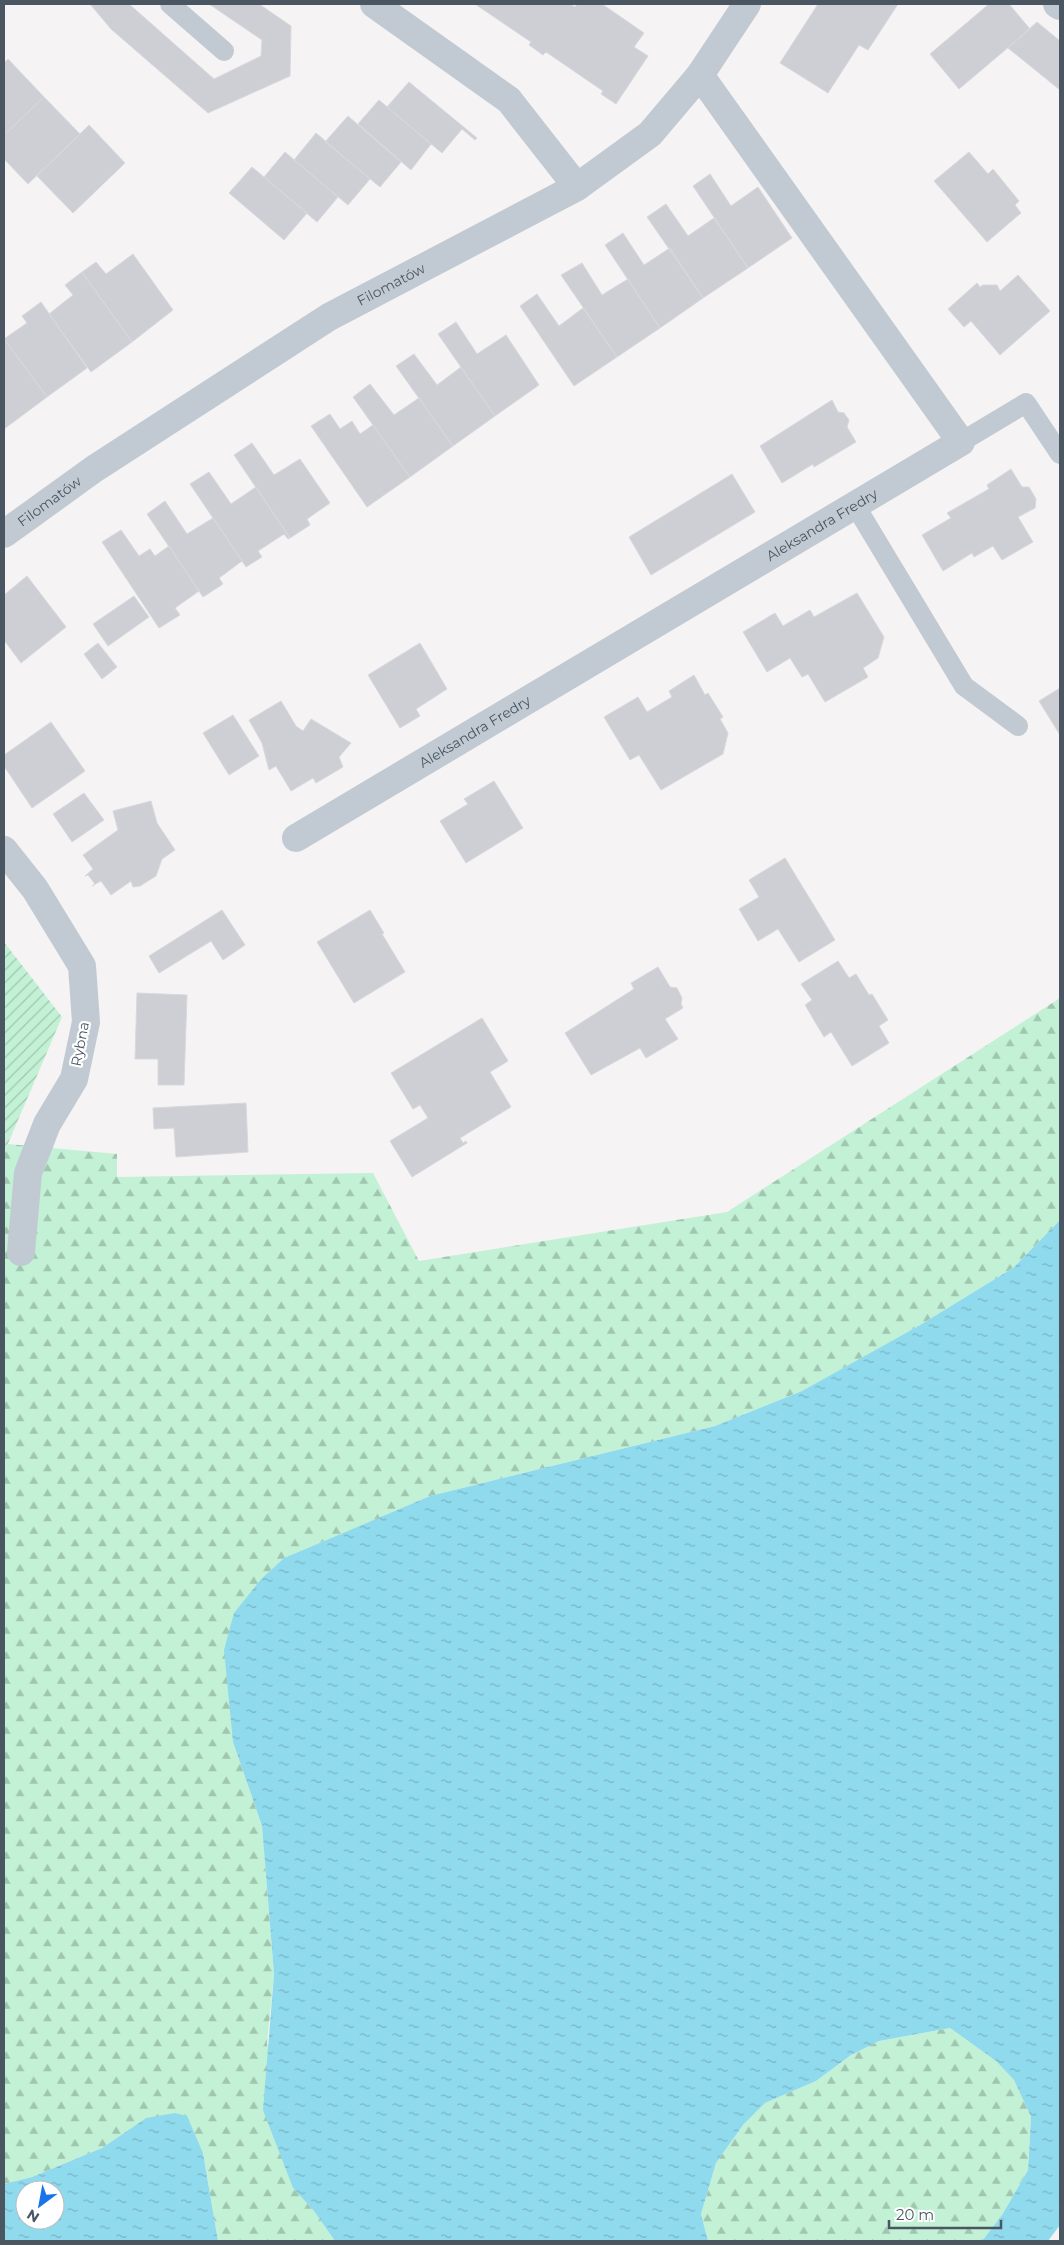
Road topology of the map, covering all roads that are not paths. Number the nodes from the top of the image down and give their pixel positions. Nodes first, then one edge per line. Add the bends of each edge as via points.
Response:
1 (170, 4) edge
2 (374, 4) edge
3 (747, 4) edge
4 (1057, 4) edge
5 (1060, 6) edge
6 (224, 51) dead end
7 (700, 75) junction
8 (577, 187) junction
9 (961, 442) junction
10 (1060, 454) edge
11 (855, 505) junction
12 (4, 534) edge
13 (1018, 726) dead end
14 (296, 838) dead end
15 (4, 850) edge
16 (21, 1252) dead end

1 - 6 lane
2 - 8 street via 509,100
3 - 7 street, Filomatów
4 - 5 street
7 - 8 street, Filomatów via 650,134
7 - 9 street
8 - 12 street, Filomatów via 329,317 94,469
9 - 10 lane via 1026,402
9 - 11 street, Aleksandra Fredry
11 - 13 lane via 964,686
11 - 14 street, Aleksandra Fredry
15 - 16 street, Rybna via 34,889 82,966 86,1022 74,1079 47,1124 28,1173

